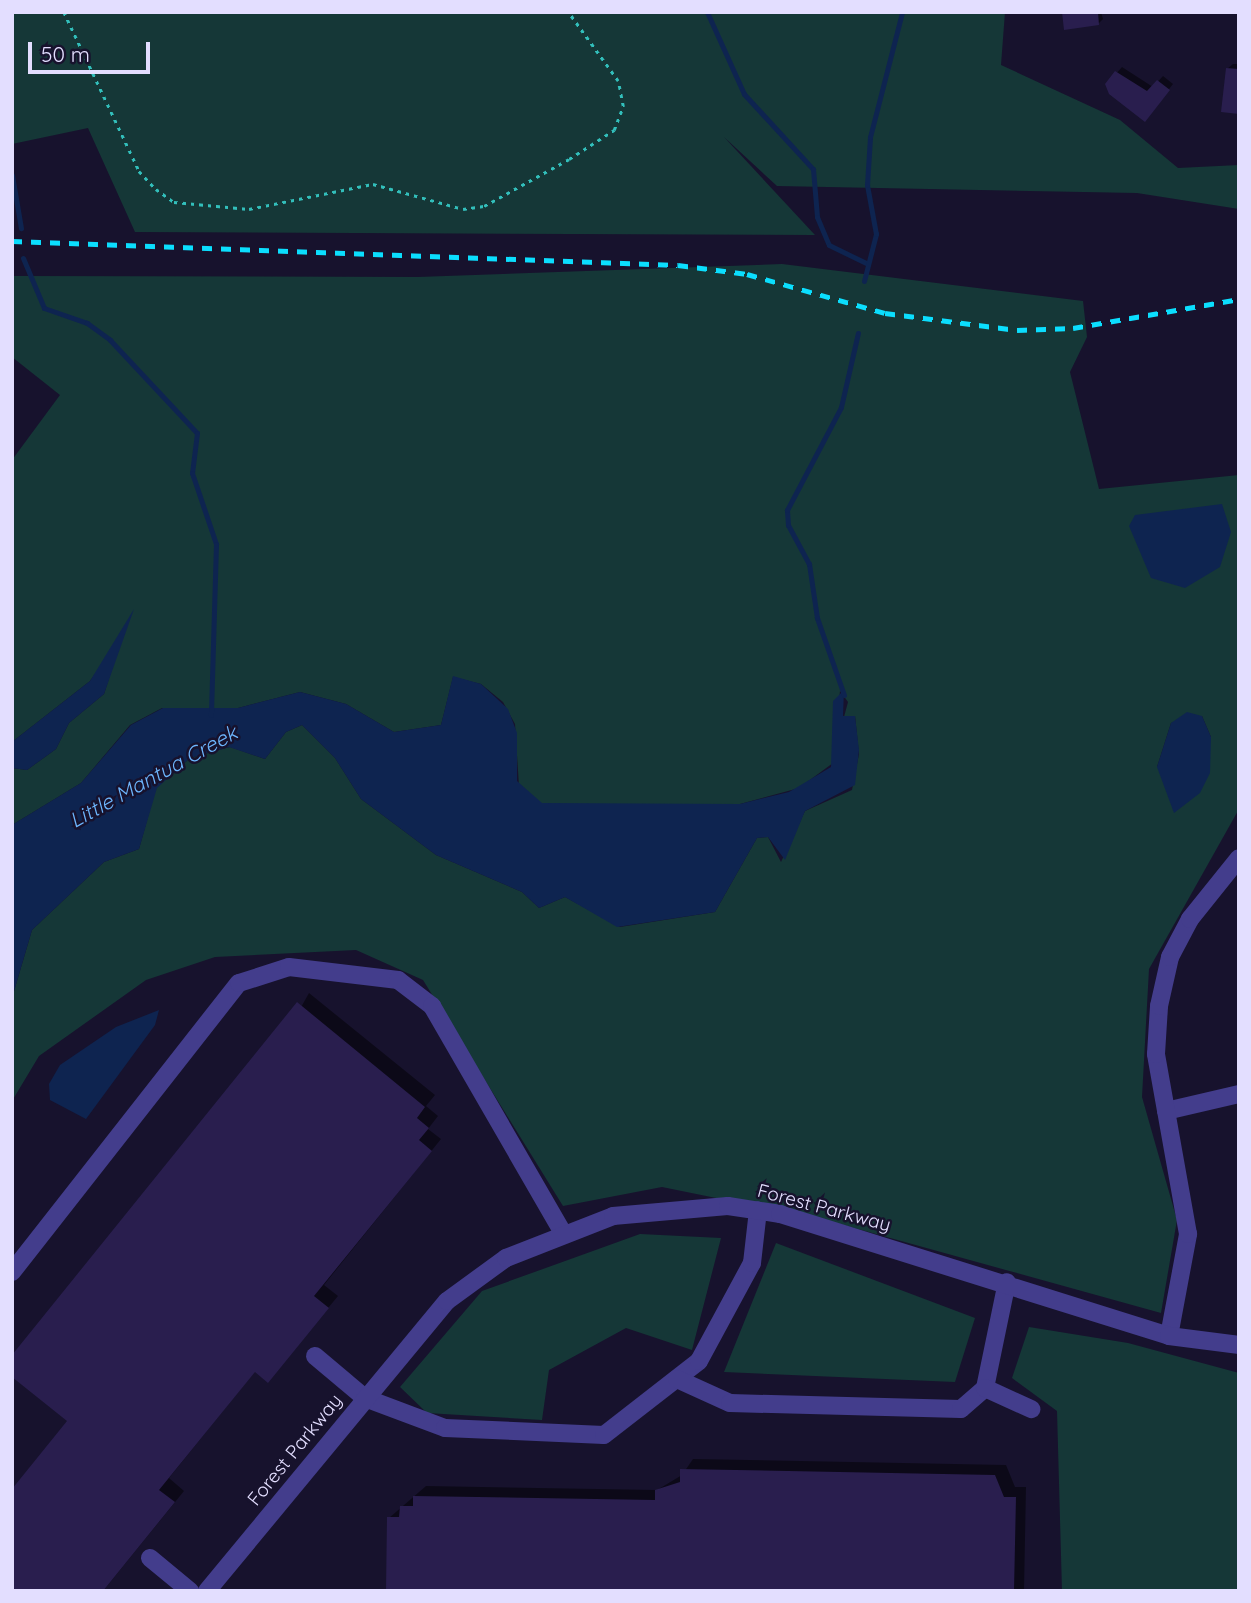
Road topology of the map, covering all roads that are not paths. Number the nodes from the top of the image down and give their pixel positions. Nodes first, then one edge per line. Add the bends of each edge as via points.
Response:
1 (1239, 858) edge
2 (1239, 1094) edge
3 (1166, 1111) junction
4 (758, 1210) junction
5 (562, 1231) junction
6 (12, 1272) edge
7 (1007, 1282) junction
8 (1169, 1336) junction
9 (1239, 1345) edge
10 (315, 1356) dead end
11 (677, 1379) junction
12 (985, 1388) junction
13 (365, 1398) junction
14 (1031, 1409) dead end
15 (150, 1558) dead end
16 (190, 1591) edge
17 (207, 1591) edge

1 - 3 street via 1190,919 1170,957 1156,1054
2 - 3 street
3 - 8 street via 1188,1234
4 - 5 street, Forest Parkway via 664,1209
4 - 7 street, Forest Parkway
4 - 11 street via 752,1264 731,1311 699,1361
5 - 6 street via 432,1006 398,980 289,967 239,983
5 - 13 street, Forest Parkway via 506,1258 447,1301
7 - 8 street, Forest Parkway
7 - 12 street
8 - 9 street, Forest Parkway
10 - 13 street
11 - 12 street via 743,1403 961,1409
11 - 13 street via 604,1435 445,1428
12 - 14 street
13 - 17 street, Forest Parkway
15 - 16 street

